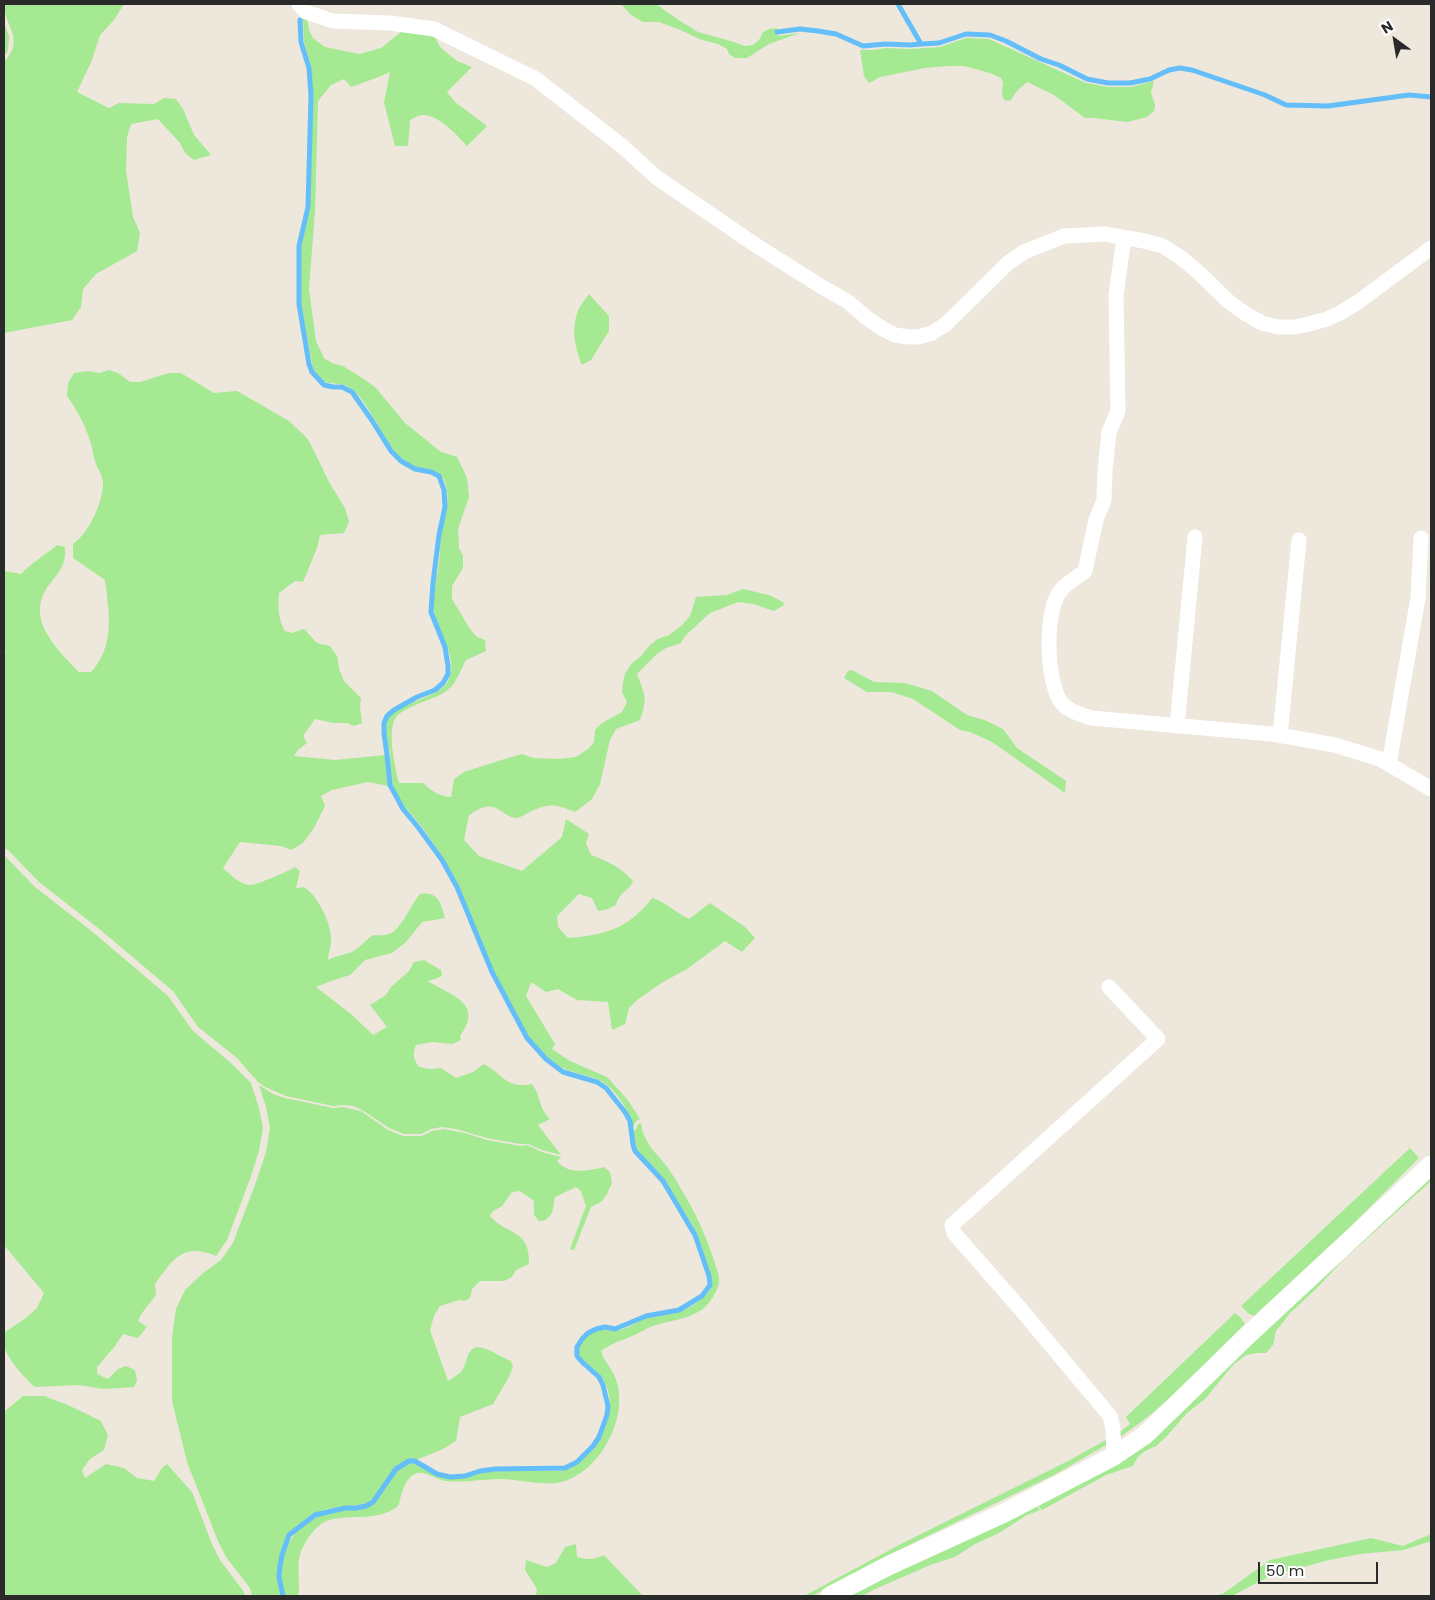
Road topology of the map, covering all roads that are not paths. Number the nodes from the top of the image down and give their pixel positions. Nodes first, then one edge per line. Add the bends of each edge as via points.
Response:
1 (299, 4) edge
2 (1124, 238) junction
3 (1431, 248) edge
4 (1195, 537) dead end
5 (1421, 538) dead end
6 (1300, 540) dead end
7 (1177, 726) junction
8 (1280, 736) junction
9 (1389, 764) junction
10 (1431, 789) edge
11 (1109, 986) dead end
12 (1431, 1165) edge
13 (1114, 1456) junction
14 (830, 1596) edge

1 - 2 street via 306,12 333,21 390,23 434,29 536,79 622,146 656,177 754,244 847,300 867,318 895,335 918,337 939,329 1008,263 1024,252 1064,236 1104,234
2 - 3 street via 1163,246 1180,256 1246,314 1278,327 1309,324 1340,313
2 - 7 street via 1116,295 1118,411 1109,432 1104,500 1096,520 1085,572 1060,590 1056,600 1048,646 1049,664 1060,701 1069,710 1091,718
4 - 7 street
5 - 9 street via 1418,598
6 - 8 street
7 - 8 street
8 - 9 street via 1336,745
9 - 10 street
11 - 13 street via 1158,1039 952,1225 954,1233 1110,1416
12 - 13 street via 1145,1435
13 - 14 street via 1004,1514

